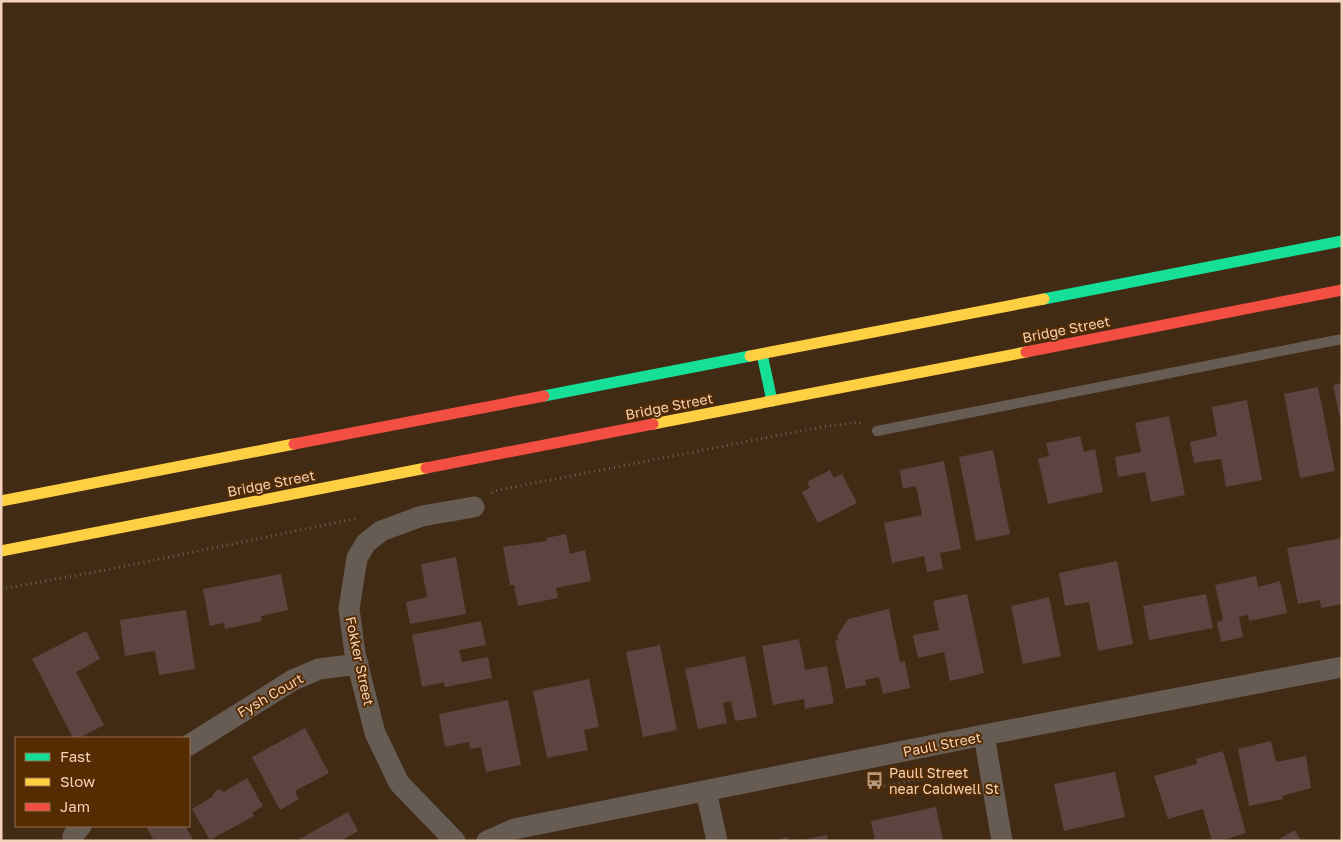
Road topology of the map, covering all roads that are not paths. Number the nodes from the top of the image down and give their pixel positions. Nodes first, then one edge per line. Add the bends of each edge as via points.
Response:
1 (1342, 241) edge
2 (1342, 290) edge
3 (1342, 339) edge
4 (762, 354) junction
5 (772, 401) junction
6 (877, 431) dead end
7 (1, 501) edge
8 (474, 507) road end
9 (1, 551) edge
10 (358, 664) junction
11 (1341, 671) edge
12 (984, 735) junction
13 (190, 743) edge
14 (706, 791) junction
15 (455, 841) edge
16 (487, 841) edge
17 (717, 841) edge
18 (1002, 841) edge

1 - 4 highway
2 - 5 highway, Bridge Street
3 - 6 lane
4 - 5 highway
4 - 7 highway
5 - 9 highway, Bridge Street
8 - 10 street, Fokker Street via 422,516 380,531 366,543 357,558 349,609
10 - 13 street, Fysh Court via 319,669 293,680
10 - 15 street, Fokker Street via 375,733 399,783
11 - 12 street, Paull Street
12 - 14 street, Paull Street
12 - 18 street
14 - 16 street, Paull Street via 514,829
14 - 17 street

